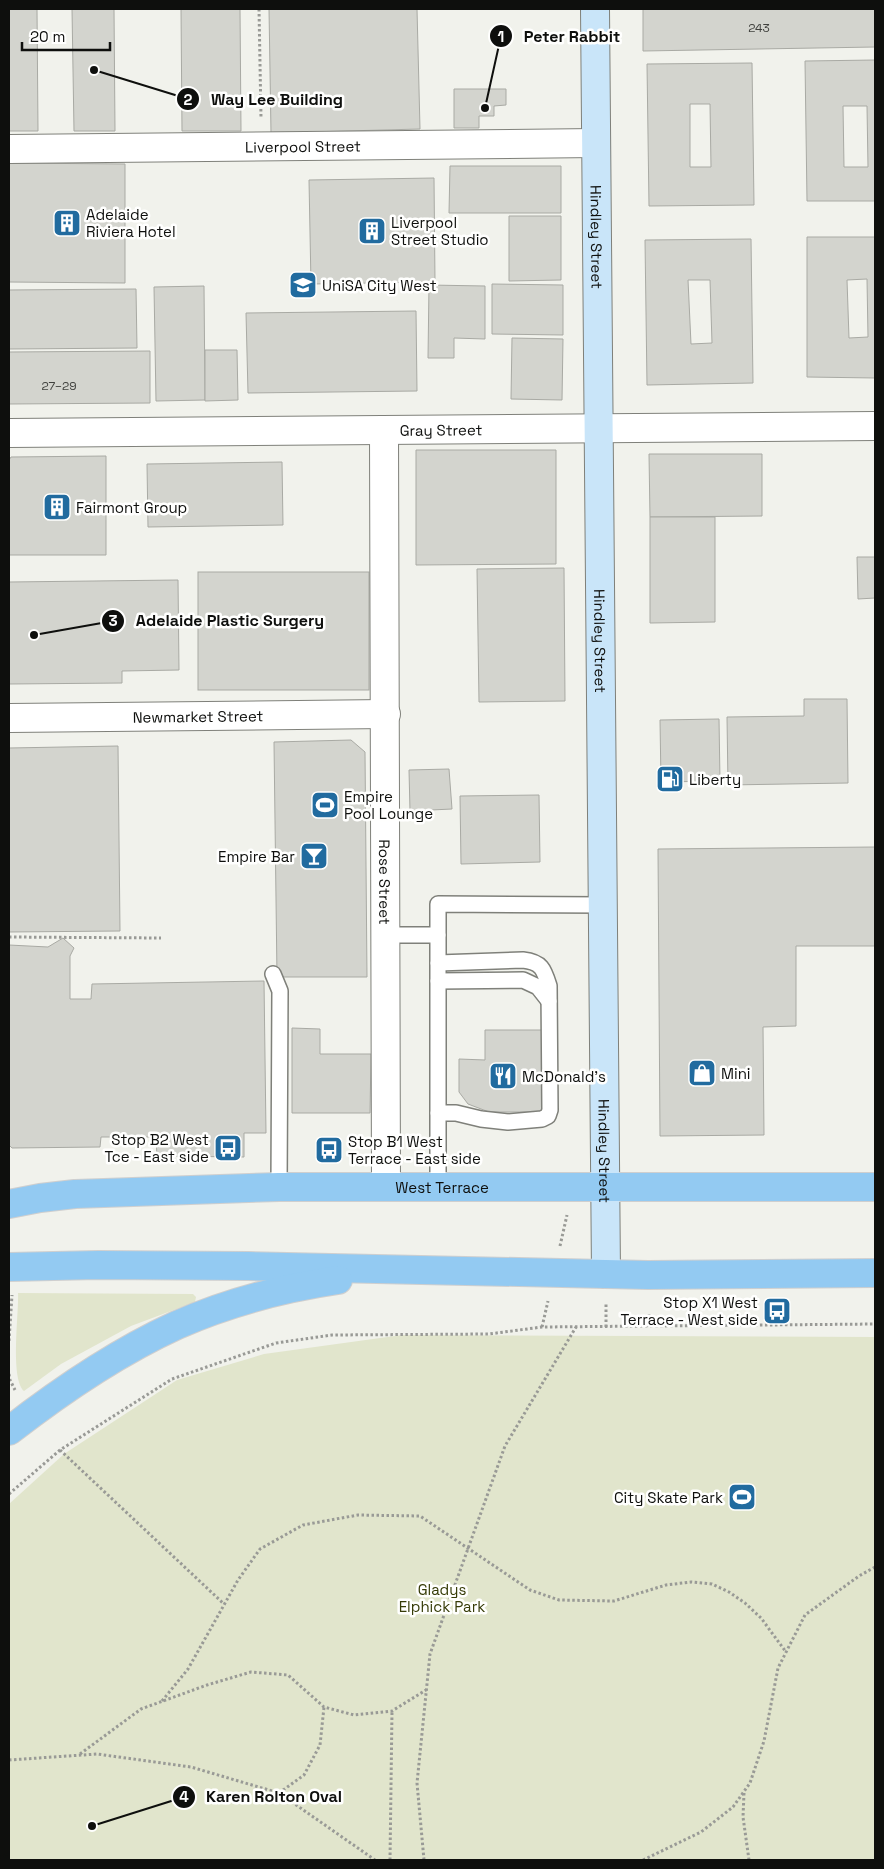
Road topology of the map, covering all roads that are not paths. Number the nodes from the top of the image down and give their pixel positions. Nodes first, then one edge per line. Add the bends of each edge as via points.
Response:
1 (595, 9) edge
2 (596, 143) junction
3 (9, 149) edge
4 (875, 426) edge
5 (598, 428) junction
6 (384, 430) junction
7 (9, 434) edge
8 (386, 714) junction
9 (9, 718) edge
10 (603, 905) junction
11 (386, 935) junction
12 (438, 935) junction
13 (438, 963) junction
14 (273, 974) dead end
15 (438, 981) junction
16 (549, 1001) junction
17 (438, 1113) junction
18 (386, 1186) junction
19 (438, 1186) junction
20 (606, 1186) junction
21 (875, 1186) edge
22 (279, 1187) junction
23 (10, 1203) edge
24 (9, 1267) edge
25 (434, 1270) junction
26 (875, 1273) edge
27 (606, 1274) junction
28 (9, 1431) edge

1 - 2 street, Hindley Street
2 - 3 street, Liverpool Street
2 - 5 street, Hindley Street
4 - 5 street, Gray Street
5 - 6 street, Gray Street
5 - 10 street, Hindley Street
6 - 7 street, Gray Street
6 - 8 street, Rose Street
8 - 9 street, Newmarket Street
8 - 11 street, Rose Street
10 - 12 lane via 438,904
10 - 20 street, Hindley Street
11 - 12 lane
11 - 18 street, Rose Street
12 - 13 lane
13 - 15 lane
13 - 16 lane via 534,961 544,970
14 - 22 lane via 280,991
15 - 16 lane via 522,980 538,987
15 - 17 lane
16 - 17 lane via 548,1116 508,1122
17 - 19 lane
18 - 19 main road, West Terrace
18 - 22 main road, West Terrace
19 - 20 main road, West Terrace
20 - 21 main road, West Terrace
20 - 27 street, Hindley Street
22 - 23 main road, West Terrace via 76,1194
24 - 25 main road via 248,1266
25 - 27 main road
25 - 28 main road via 318,1283 210,1313 176,1326 124,1354 72,1385
26 - 27 main road

